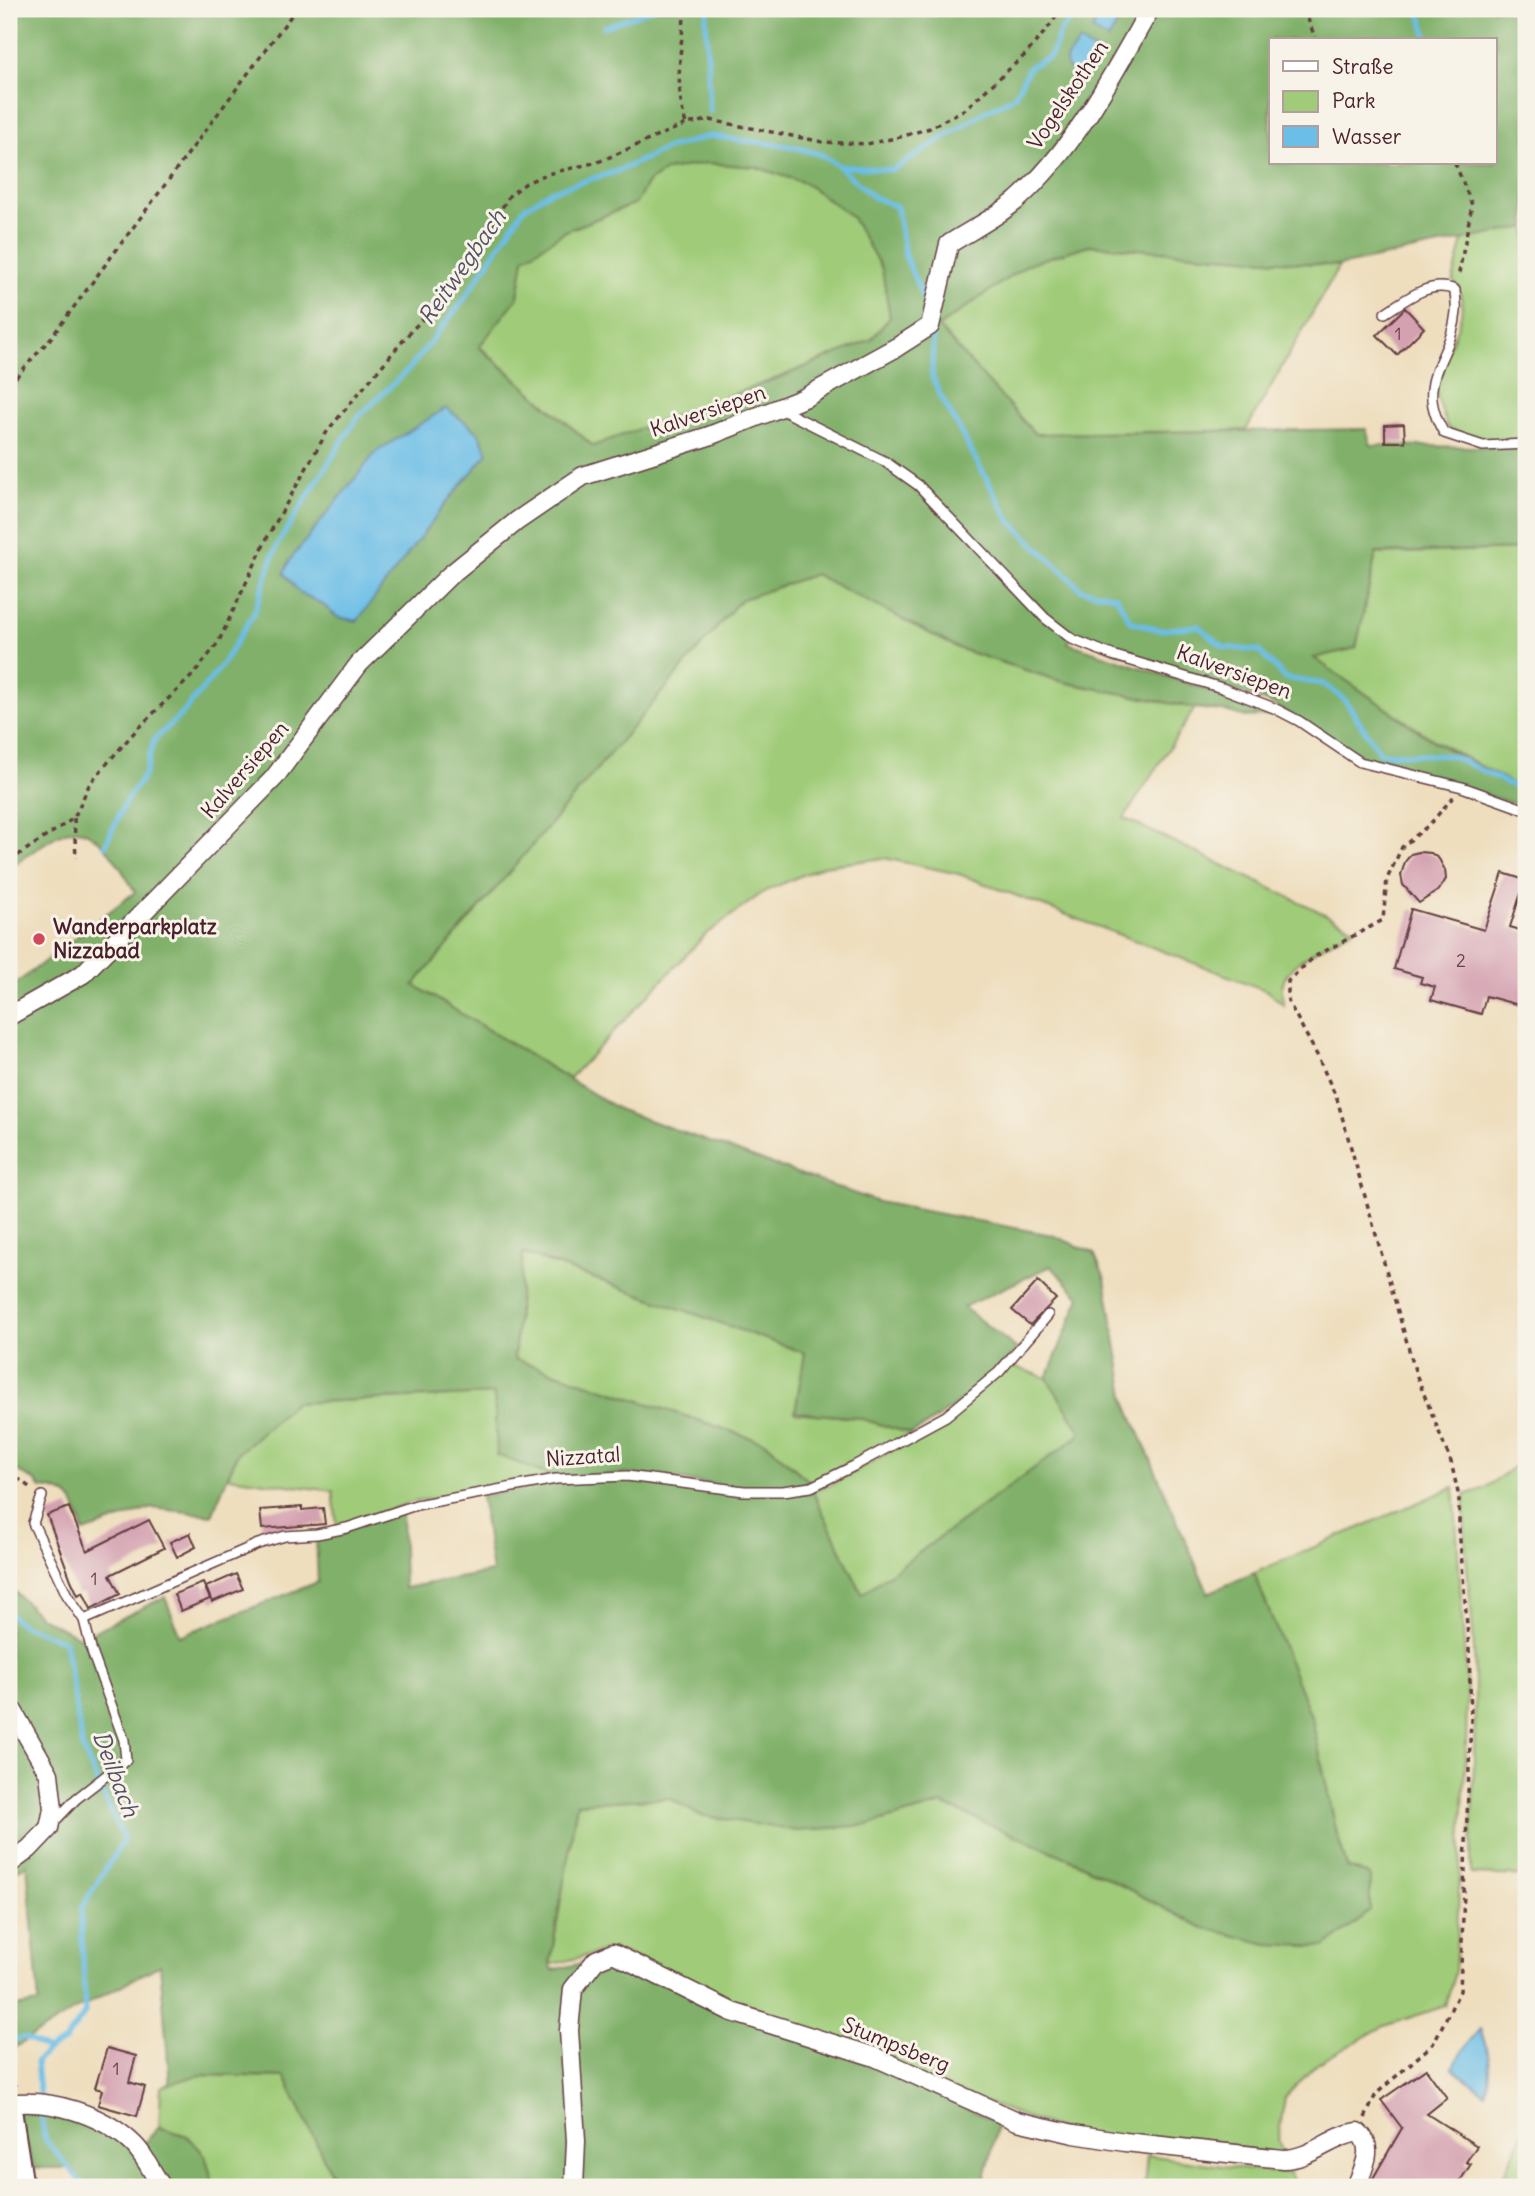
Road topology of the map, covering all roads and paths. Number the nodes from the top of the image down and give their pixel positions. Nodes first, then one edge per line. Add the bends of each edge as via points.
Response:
1 (296, 9) edge
2 (685, 9) edge
3 (1060, 9) edge
4 (1150, 9) edge
5 (1304, 9) edge
6 (1315, 38) edge
7 (686, 124) junction
8 (1455, 164) edge
9 (1455, 290) junction
10 (1385, 313) dead end
11 (9, 385) edge
12 (779, 408) junction
13 (1526, 444) edge
14 (1462, 786) junction
15 (1526, 810) edge
16 (74, 818) junction
17 (76, 858) dead end
18 (9, 861) edge
19 (9, 1016) edge
20 (1048, 1315) dead end
21 (9, 1472) edge
22 (42, 1496) joint
23 (84, 1620) junction
24 (9, 1704) edge
25 (49, 1828) junction
26 (9, 1864) edge
27 (9, 2104) edge
28 (19, 2106) edge
29 (1358, 2132) junction
30 (17, 2178) edge
31 (162, 2187) edge
32 (574, 2187) edge
33 (1356, 2187) edge

1 - 11 path via 50,339
2 - 7 path via 678,78
3 - 7 path via 1026,54 965,109 930,128 867,144 822,142 710,120
4 - 12 street, Vogelskothen via 1063,151 1016,200 949,244 930,326 886,354
5 - 6 path
7 - 16 path via 598,162 547,174 509,197 460,278 328,430 267,538 218,643 90,783
8 - 9 path via 1472,205
9 - 10 lane via 1445,285 1433,287
9 - 13 lane via 1456,312 1432,379 1438,423 1444,433 1483,446
12 - 14 lane, Kalversiepen via 884,461 918,485 1045,618 1072,639 1274,708 1360,762
12 - 19 street, Kalversiepen via 709,436 583,476 517,521 450,575 359,664 274,778 83,974
14 - 15 lane, Kalversiepen
14 - 29 path via 1430,824 1402,847 1387,878 1383,920 1314,957 1288,981 1288,1001 1336,1100 1416,1374 1451,1462 1459,1497 1469,1649 1471,1719 1460,1991 1433,2044 1376,2094
16 - 17 path
16 - 18 path
20 - 23 lane, Nizzatal via 999,1372 946,1416 811,1487 744,1492 627,1476 556,1479 416,1505 347,1528 258,1544
21 - 22 path
22 - 23 lane via 33,1523
23 - 25 lane via 124,1740 126,1760 76,1799
24 - 25 street via 49,1774 53,1809
25 - 26 street
27 - 28 street
28 - 30 main road
28 - 31 street via 71,2110 111,2127 133,2143
29 - 32 street, Stumpsberg via 1344,2134 1307,2156 1283,2159 1125,2142 1017,2121 875,2057 732,2012 613,1953 596,1960 573,1989 569,2030
29 - 33 street via 1368,2152

